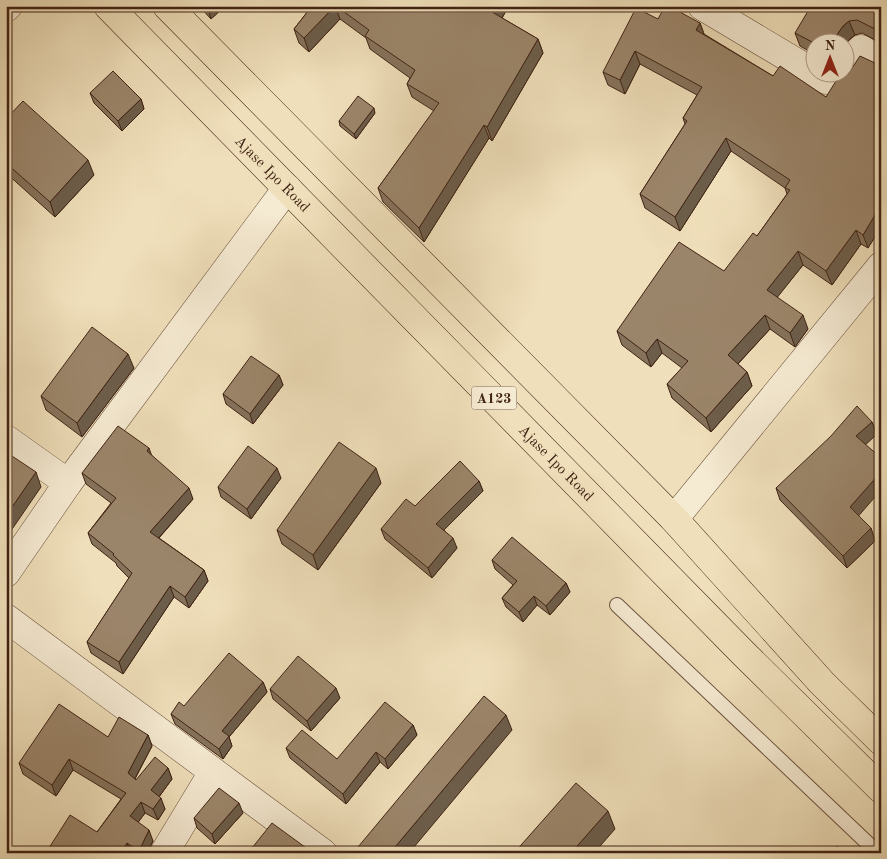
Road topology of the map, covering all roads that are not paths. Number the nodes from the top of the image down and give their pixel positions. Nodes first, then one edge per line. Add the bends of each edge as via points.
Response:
1 (108, 6) edge
2 (167, 6) edge
3 (702, 6) edge
4 (881, 61) edge
5 (287, 188) junction
6 (881, 266) edge
7 (6, 439) edge
8 (68, 483) junction
9 (674, 519) junction
10 (6, 573) edge
11 (617, 605) dead end
12 (6, 618) edge
13 (881, 741) edge
14 (213, 772) junction
15 (881, 789) edge
16 (164, 853) edge
17 (323, 853) edge
18 (878, 853) edge

1 - 5 highway, Ajase Ipo Road / A123
2 - 9 highway, A123
3 - 4 street via 826,80 840,79 861,48
5 - 8 street
5 - 15 highway, Ajase Ipo Road / A123
6 - 9 street
7 - 8 street
8 - 10 street
9 - 13 highway, A123 via 822,683
11 - 18 lane
12 - 14 street
14 - 16 street
14 - 17 street

